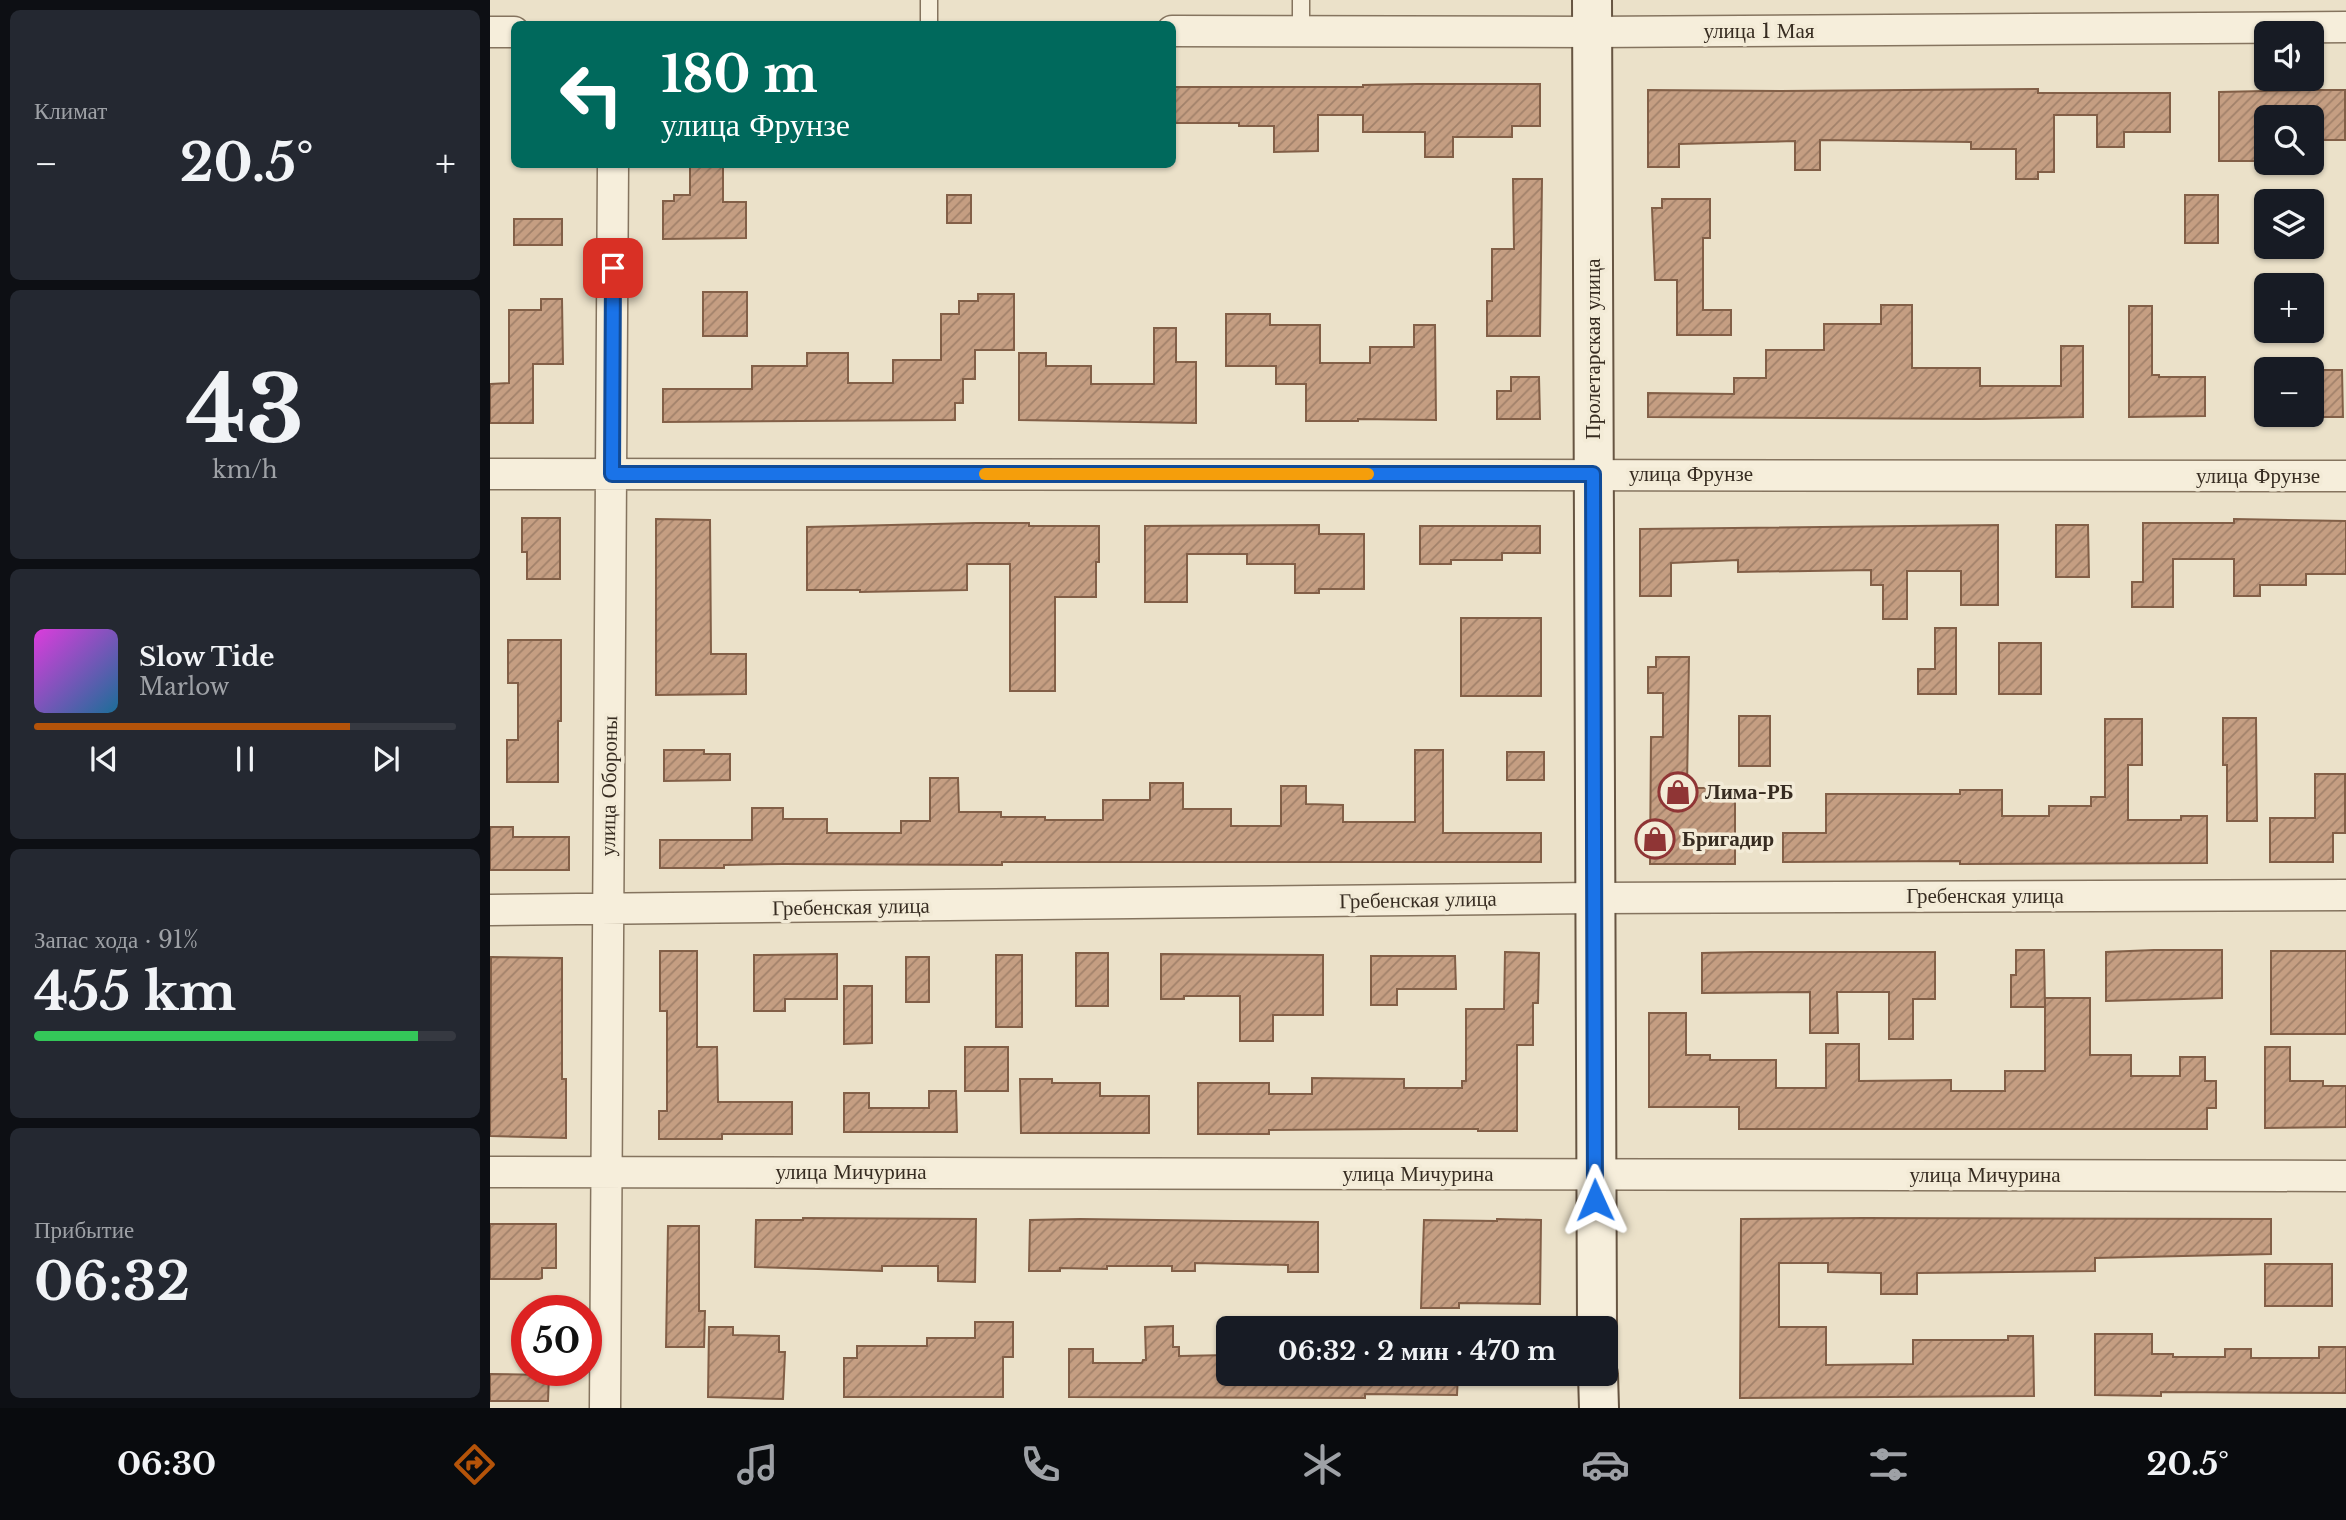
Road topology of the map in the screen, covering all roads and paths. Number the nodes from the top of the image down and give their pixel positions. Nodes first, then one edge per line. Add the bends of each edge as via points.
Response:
1 (929, 0) edge
2 (1301, 0) edge
3 (1592, 16) edge
4 (929, 21) edge
5 (2346, 27) edge
6 (1301, 30) junction
7 (1176, 31) edge
8 (490, 32) edge
9 (511, 32) edge
10 (613, 168) edge
11 (490, 474) edge
12 (612, 474) junction
13 (1593, 474) junction
14 (2346, 476) edge
15 (2346, 895) edge
16 (1594, 898) junction
17 (607, 909) junction
18 (490, 910) edge
19 (605, 1171) junction
20 (490, 1172) edge
21 (1595, 1174) junction
22 (2346, 1176) edge
23 (1597, 1316) edge
24 (1598, 1386) edge
25 (605, 1408) edge
26 (1598, 1408) edge

1 - 4 lane
2 - 6 lane
3 - 5 street, улица 1 Мая
3 - 6 street, улица 1 Мая
3 - 13 main road, Пролетарская улица
6 - 7 street, улица 1 Мая
8 - 9 street
10 - 12 street, улица Обороны
11 - 12 street, улица Фрунзе
12 - 13 street, улица Фрунзе
12 - 17 street, улица Обороны
13 - 14 street, улица Фрунзе
13 - 16 main road, Пролетарская улица
15 - 16 street, Гребенская улица
16 - 17 street, Гребенская улица
16 - 21 main road, Пролетарская улица
17 - 18 street, Гребенская улица
17 - 19 street, улица Обороны
19 - 20 street, улица Мичурина
19 - 21 street, улица Мичурина
19 - 25 street, улица Обороны
21 - 22 street, улица Мичурина
21 - 23 main road, Пролетарская улица
24 - 26 main road

